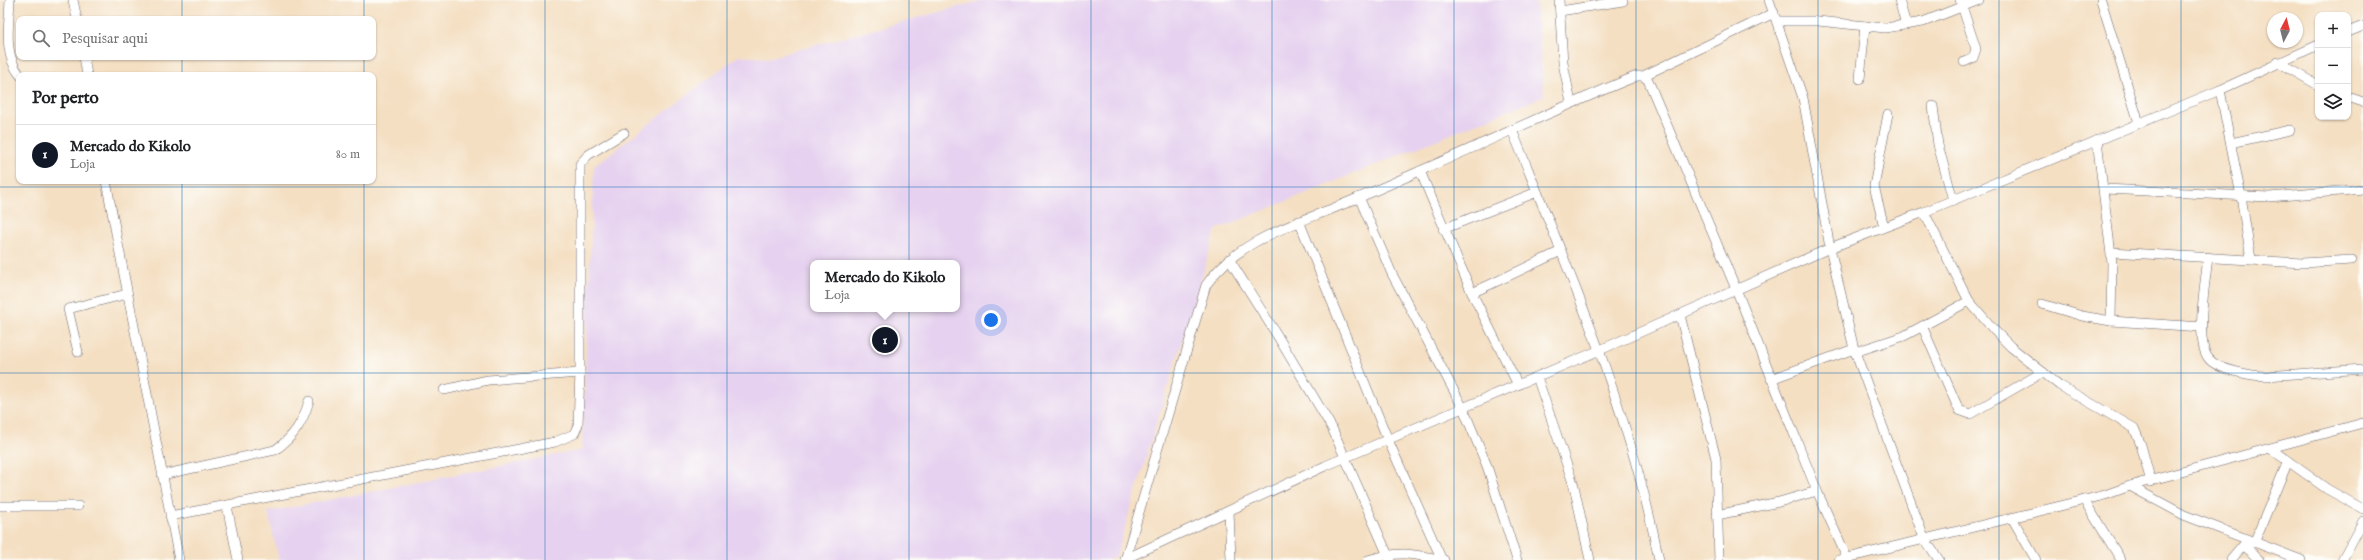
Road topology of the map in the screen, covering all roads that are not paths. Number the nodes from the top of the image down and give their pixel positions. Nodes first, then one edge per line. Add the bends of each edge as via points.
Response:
1 (10, 0) edge
2 (73, 0) edge
3 (1559, 0) edge
4 (1769, 0) edge
5 (1899, 0) edge
6 (1980, 0) edge
7 (2101, 0) edge
8 (1623, 1) edge
9 (1961, 4) edge
10 (1560, 11) junction
11 (76, 16) edge
12 (1776, 17) junction
13 (1906, 25) junction
14 (1865, 26) junction
15 (2363, 26) edge
16 (2351, 31) edge
17 (2315, 46) edge
18 (84, 60) edge
19 (1964, 62) dead end
20 (2278, 62) junction
21 (18, 72) edge
22 (86, 72) edge
23 (1643, 76) junction
24 (1860, 79) dead end
25 (2316, 84) edge
26 (2220, 90) junction
27 (2351, 98) edge
28 (2363, 102) edge
29 (1571, 103) junction
30 (1933, 106) dead end
31 (1888, 114) dead end
32 (2139, 122) junction
33 (1512, 130) junction
34 (2290, 130) dead end
35 (624, 133) dead end
36 (2097, 140) junction
37 (2230, 142) junction
38 (1420, 171) junction
39 (107, 184) edge
40 (2363, 189) edge
41 (2105, 190) junction
42 (1537, 192) junction
43 (2241, 196) junction
44 (1359, 197) junction
45 (1953, 200) junction
46 (1924, 212) junction
47 (1299, 221) junction
48 (1884, 227) junction
49 (1443, 229) junction
50 (1830, 248) junction
51 (1561, 251) junction
52 (2111, 252) junction
53 (2208, 257) junction
54 (1229, 259) junction
55 (2251, 259) junction
56 (2352, 260) dead end
57 (1736, 289) junction
58 (1472, 293) junction
59 (127, 294) junction
60 (1969, 301) junction
61 (2042, 304) dead end
62 (1680, 315) junction
63 (2111, 321) junction
64 (2202, 327) junction
65 (1923, 328) junction
66 (1600, 350) junction
67 (1854, 351) junction
68 (78, 352) dead end
69 (2363, 369) edge
70 (2043, 372) junction
71 (580, 373) junction
72 (1537, 377) junction
73 (1771, 379) junction
74 (1518, 385) junction
75 (444, 390) dead end
76 (309, 401) dead end
77 (1463, 408) junction
78 (2363, 423) edge
79 (1388, 440) junction
80 (2271, 449) junction
81 (1344, 458) junction
82 (2288, 461) junction
83 (162, 475) junction
84 (2151, 482) junction
85 (2130, 486) junction
86 (1817, 491) junction
87 (2084, 500) junction
88 (0, 506) edge
89 (78, 506) dead end
90 (226, 506) junction
91 (2363, 509) edge
92 (1229, 511) junction
93 (1717, 515) junction
94 (170, 516) junction
95 (2012, 518) junction
96 (2363, 521) edge
97 (1924, 538) junction
98 (2249, 543) junction
99 (1389, 557) edge
100 (1844, 559) edge
101 (179, 560) edge
102 (238, 560) edge
103 (1125, 560) edge
104 (1231, 560) edge
105 (1368, 560) edge
106 (1443, 560) edge
107 (1517, 560) edge
108 (1590, 560) edge
109 (1659, 560) edge
110 (1719, 560) edge
111 (1939, 560) edge
112 (2036, 560) edge
113 (2121, 560) edge
114 (2231, 560) edge
115 (2258, 560) edge
116 (2301, 560) edge
117 (2342, 560) edge

1 - 21 street via 10,56
2 - 11 street
3 - 10 street
4 - 12 street
5 - 13 street
6 - 9 street
7 - 32 street
8 - 10 street
9 - 13 street via 1930,20
9 - 19 street via 1976,49 1973,58
10 - 29 street via 1562,63
12 - 14 street
12 - 23 street
12 - 50 street via 1803,98
13 - 14 street via 1885,28
14 - 24 street
15 - 16 street
17 - 20 street
18 - 22 street
20 - 25 street
20 - 26 street
23 - 29 street via 1637,76
23 - 57 street via 1648,80
26 - 32 street
26 - 37 street
27 - 28 street
29 - 33 street
30 - 45 street via 1938,146
31 - 48 street via 1874,191
32 - 36 street
33 - 38 street
33 - 42 street
34 - 37 street
35 - 71 street via 588,155 580,164
36 - 41 street
36 - 45 street
37 - 43 street
38 - 44 street
38 - 49 street
39 - 59 street
40 - 43 street via 2289,196
41 - 43 street
41 - 52 street
42 - 49 street
42 - 51 street
43 - 55 street
44 - 47 street
44 - 77 street via 1392,274
45 - 46 street
46 - 48 street
46 - 60 street
47 - 54 street via 1254,242
47 - 79 street
48 - 50 street
49 - 58 street
50 - 57 street
50 - 67 street
51 - 58 street
51 - 66 street
52 - 53 street
52 - 63 street
53 - 55 street
53 - 64 street
54 - 81 street via 1309,388 1332,428
54 - 103 street via 1216,270 1206,285
55 - 56 street via 2302,262
57 - 62 street
57 - 73 street
58 - 74 street
59 - 68 street via 68,309
59 - 83 street
60 - 65 street
60 - 70 street via 1994,330
61 - 63 street via 2082,316
62 - 66 street
62 - 93 street via 1716,459
63 - 64 street
64 - 69 street via 2202,346 2205,354 2216,365 2266,376
65 - 67 street
65 - 70 street via 1959,410 1965,414 1970,414
66 - 72 street
66 - 109 street via 1627,431
67 - 73 street
67 - 97 street
70 - 84 street via 2059,385 2134,428
71 - 75 street via 488,380
71 - 90 street via 578,425 574,434 561,440
72 - 74 street
72 - 108 street via 1574,486
73 - 86 street
74 - 77 street
76 - 83 street via 300,426 275,450
77 - 79 street
77 - 107 street via 1487,466
78 - 80 street
79 - 81 street
79 - 106 street
80 - 82 street
80 - 84 street
81 - 92 street
81 - 99 street
82 - 91 street via 2327,489
82 - 98 street
83 - 94 street
84 - 85 street
85 - 87 street
85 - 98 street via 2184,515
86 - 93 street
86 - 100 street
87 - 95 street
87 - 113 street
88 - 89 street
90 - 94 street
90 - 102 street
92 - 103 street
92 - 104 street
93 - 110 street
94 - 101 street
95 - 97 street
95 - 112 street
96 - 117 street
97 - 100 street
97 - 111 street
98 - 114 street
98 - 115 street
98 - 116 street
99 - 105 street
99 - 106 street via 1413,553

